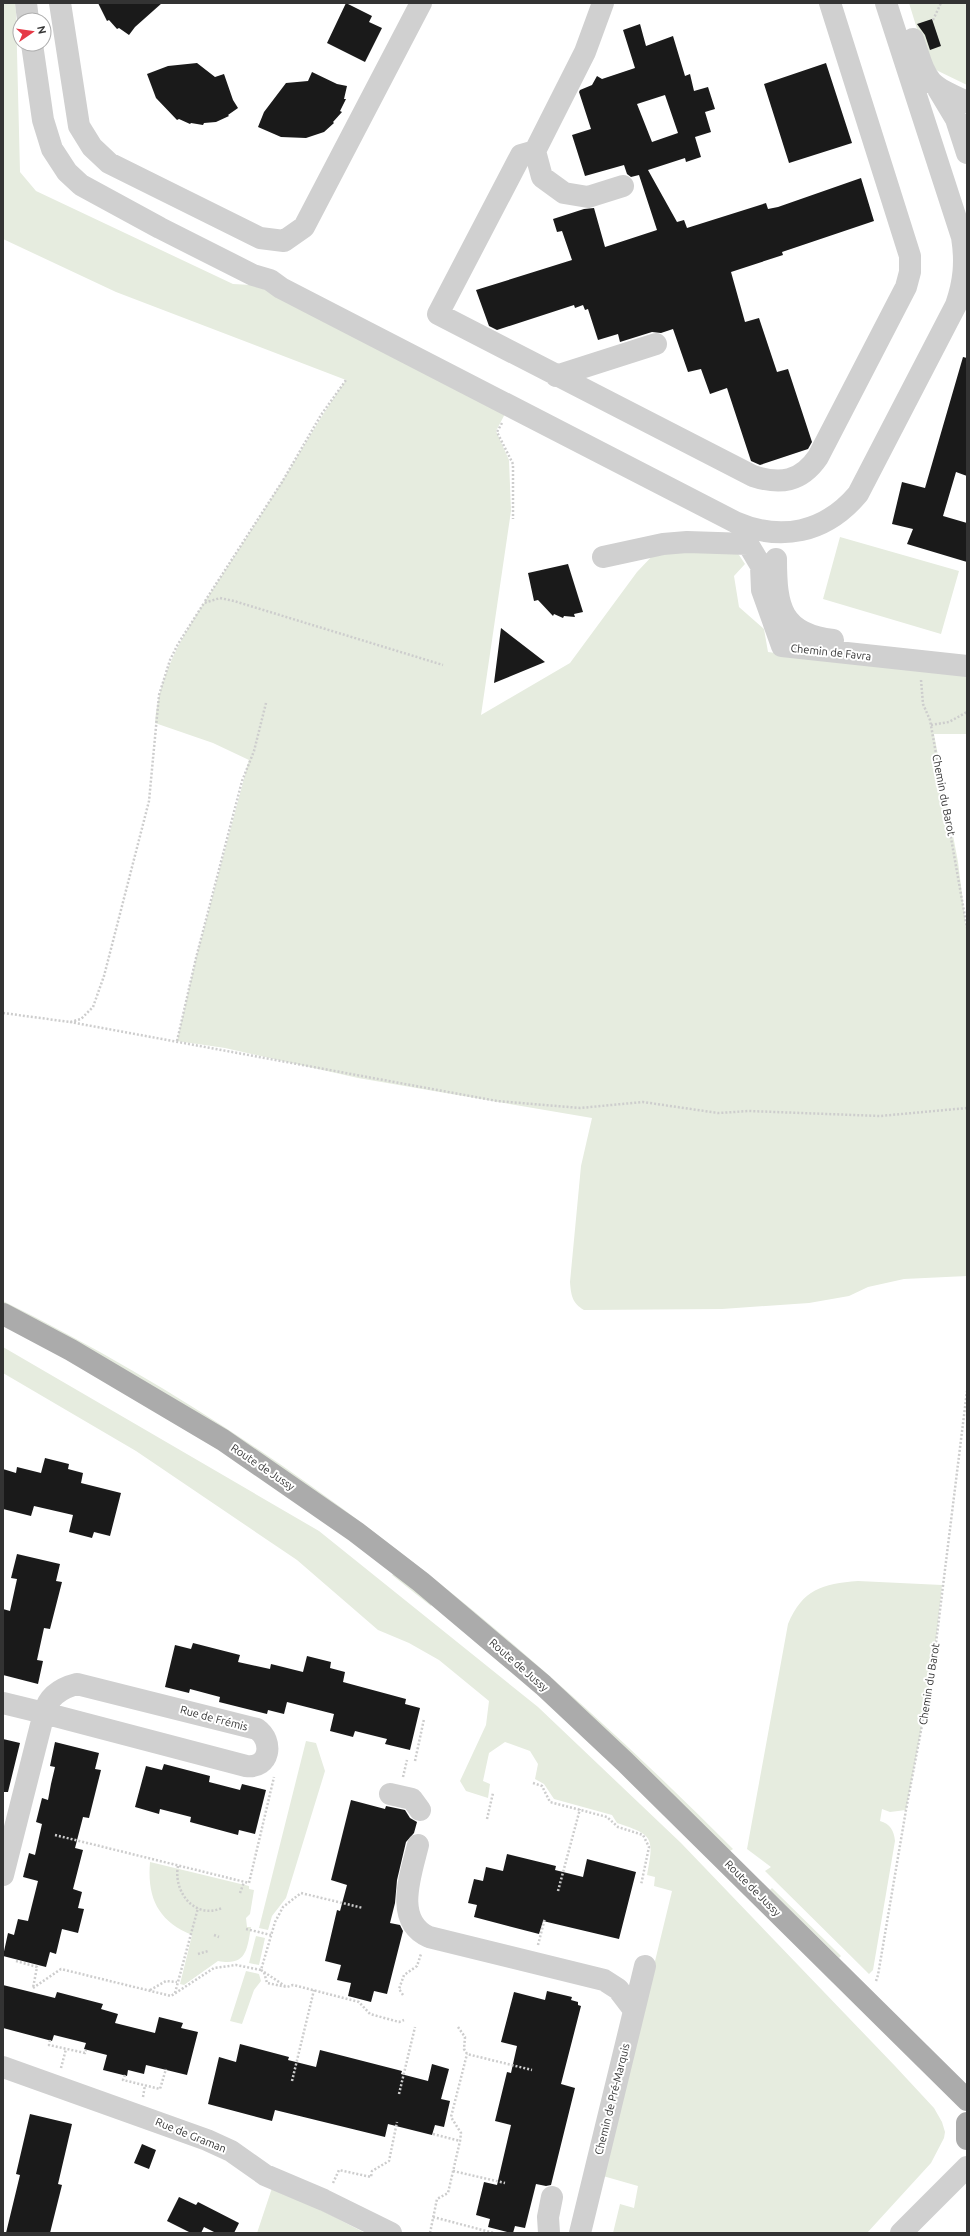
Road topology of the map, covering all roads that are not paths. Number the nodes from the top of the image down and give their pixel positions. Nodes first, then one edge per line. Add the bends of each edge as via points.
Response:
1 (60, 3) edge
2 (420, 3) edge
3 (603, 3) edge
4 (830, 3) edge
5 (886, 3) edge
6 (901, 3) edge
7 (33, 52) edge
8 (938, 89) junction
9 (967, 102) edge
10 (963, 124) edge
11 (535, 151) junction
12 (967, 153) edge
13 (623, 186) dead end
14 (656, 344) dead end
15 (556, 376) junction
16 (603, 557) dead end
17 (776, 559) dead end
18 (967, 654) edge
19 (967, 666) edge
20 (3, 1314) edge
21 (3, 1703) edge
22 (44, 1713) junction
23 (390, 1794) dead end
24 (420, 1810) dead end
25 (418, 1845) dead end
26 (3, 1875) edge
27 (645, 1966) dead end
28 (634, 2010) junction
29 (3, 2067) edge
30 (967, 2100) edge
31 (967, 2122) edge
32 (967, 2139) edge
33 (967, 2167) edge
34 (391, 2233) edge
35 (549, 2233) edge
36 (558, 2233) edge
37 (580, 2233) edge
38 (901, 2233) edge

1 - 2 street via 79,126 92,147 109,163 260,238 284,240 304,227
3 - 11 street via 585,52
4 - 15 street via 911,264 906,287 810,468 781,482 753,476
5 - 7 street via 962,237 965,253 964,280 956,305 858,494 839,514 820,524 788,532 768,532 735,522 270,280 253,275 81,185 67,172 52,149 43,120
6 - 8 street via 926,78
8 - 9 street
8 - 10 street
10 - 12 street
11 - 13 street via 542,177 564,193 588,197
11 - 15 street via 521,155 438,314
14 - 15 street
16 - 19 street, Chemin de Favra via 663,544 748,544 761,566 762,590 782,646
17 - 18 street via 778,598 785,616 797,630 814,638
20 - 30 main road, Route de Jussy via 78,1354 224,1440 356,1532 426,1587 543,1685 625,1762
21 - 22 street
22 - 22 street, Rue de Frémis via 246,1766 259,1764 267,1754 266,1738 257,1729 85,1684 70,1685 56,1694 46,1706
22 - 26 street, Rue de Frémis
23 - 24 street via 412,1799
25 - 28 street via 406,1899 410,1916 422,1933 429,1937 604,1980 618,1989
27 - 28 street, Chemin de Pré-Marquis
28 - 37 street, Chemin de Pré-Marquis
29 - 34 street, Rue de Graman via 207,2140 231,2151 265,2175
31 - 32 main road
33 - 38 street
35 - 36 street via 548,2217 555,2197

